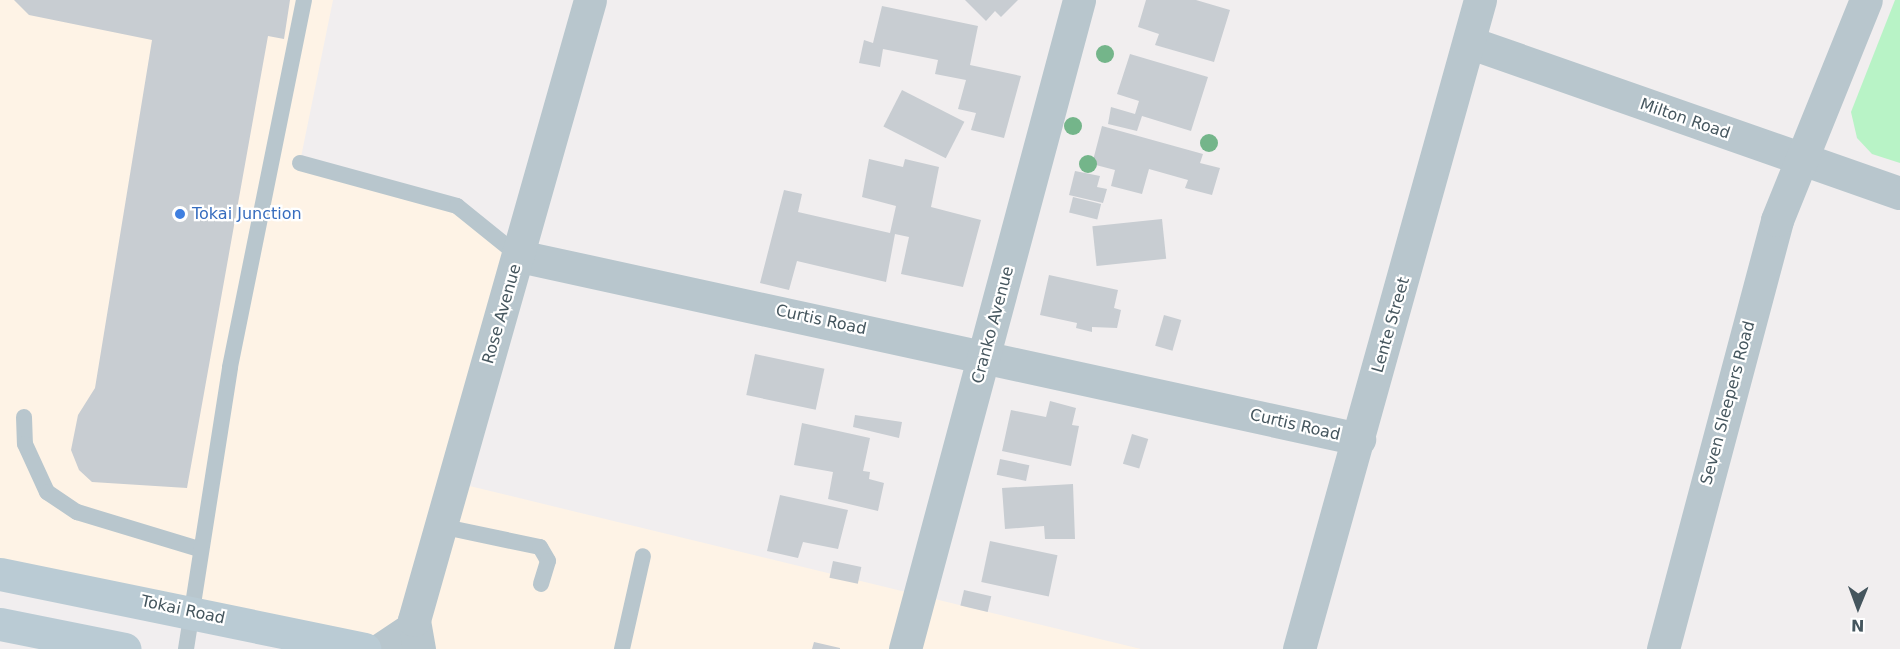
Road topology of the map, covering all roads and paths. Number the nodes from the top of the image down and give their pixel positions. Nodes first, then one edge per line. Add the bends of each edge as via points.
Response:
1 (304, 0) edge
2 (590, 0) edge
3 (1079, 0) edge
4 (1480, 0) edge
5 (1866, 0) edge
6 (1471, 44) junction
7 (1801, 159) junction
8 (300, 162) dead end
9 (1900, 193) edge
10 (519, 256) junction
11 (985, 355) junction
12 (24, 417) dead end
13 (1359, 439) junction
14 (440, 526) junction
15 (199, 549) junction
16 (643, 556) dead end
17 (0, 574) edge
18 (541, 584) dead end
19 (193, 612) junction
20 (0, 624) edge
21 (415, 638) edge
22 (125, 649) edge
23 (186, 649) edge
24 (364, 649) edge
25 (381, 649) edge
26 (622, 649) edge
27 (905, 649) edge
28 (1299, 649) edge
29 (1663, 649) edge

1 - 15 lane via 264,186
2 - 10 street, Rose Avenue
3 - 11 street, Cranko Avenue
4 - 6 street, Lente Street
5 - 7 street, Seven Sleepers Road
6 - 7 street, Milton Road
6 - 13 street, Lente Street
7 - 9 street, Milton Road
7 - 29 street, Seven Sleepers Road via 1778,220
8 - 10 lane, Curtis Road via 457,206
10 - 11 street, Curtis Road
10 - 14 street, Rose Avenue
11 - 13 street, Curtis Road
11 - 27 street, Cranko Avenue
12 - 15 lane via 25,444 47,492 77,512
13 - 28 street, Lente Street
14 - 18 lane via 540,547 549,561
14 - 21 street, Rose Avenue
15 - 19 lane
16 - 26 lane
17 - 19 main road, Tokai Road
19 - 23 lane
19 - 24 main road, Tokai Road
20 - 22 main road
21 - 25 street, Rose Avenue

